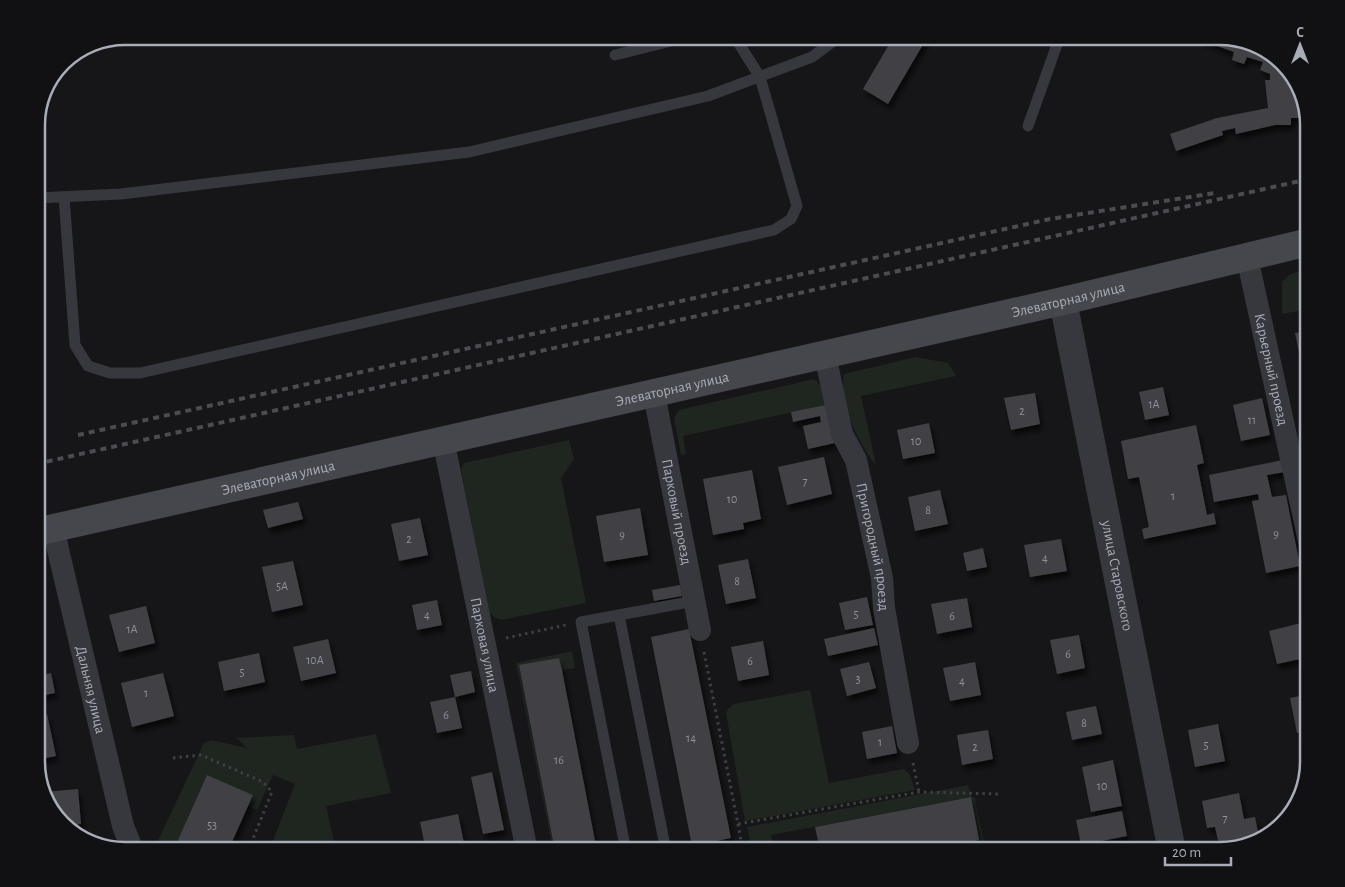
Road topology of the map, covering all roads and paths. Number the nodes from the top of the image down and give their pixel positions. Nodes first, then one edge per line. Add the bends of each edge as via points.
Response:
1 (655, 45) edge
2 (740, 45) edge
3 (829, 45) edge
4 (1057, 45) edge
5 (614, 55) dead end
6 (760, 77) junction
7 (1028, 126) dead end
8 (64, 197) junction
9 (45, 198) edge
10 (1300, 244) edge
11 (1246, 257) junction
12 (1063, 302) junction
13 (825, 355) junction
14 (654, 394) junction
15 (443, 439) junction
16 (1300, 500) edge
17 (45, 530) edge
18 (694, 601) junction
19 (619, 615) junction
20 (581, 622) junction
21 (700, 630) joint
22 (484, 642) junction
23 (908, 743) joint
24 (172, 758) dead end
25 (919, 792) junction
26 (998, 794) dead end
27 (738, 824) junction
28 (129, 842) edge
29 (252, 842) edge
30 (526, 842) edge
31 (624, 842) edge
32 (664, 842) edge
33 (742, 842) edge
34 (1170, 842) edge

1 - 5 lane
2 - 6 lane
3 - 6 lane via 812,58
4 - 7 lane
6 - 8 lane via 708,96 469,152 121,194
6 - 8 lane via 797,206 791,219 774,230 140,372 110,372 88,366 75,345
8 - 9 lane
10 - 11 main road, Элеваторная улица
11 - 12 main road, Элеваторная улица
11 - 16 street, Карьерный проезд
12 - 13 main road, Элеваторная улица
12 - 34 street, улица Старовского
13 - 14 main road, Элеваторная улица
13 - 23 street, Пригородный проезд via 842,434 856,460 862,483 882,578 884,608
14 - 15 main road, Элеваторная улица
14 - 18 street, Парковый проезд
15 - 17 main road, Элеваторная улица
15 - 22 street, Парковая улица
17 - 28 street, Дальняя улица
18 - 19 lane
18 - 21 street, Парковый проезд
19 - 20 lane
19 - 32 lane
20 - 22 path
20 - 31 lane
21 - 27 path
22 - 30 street, Парковая улица
23 - 25 path
24 - 29 path via 201,755 269,787 272,792
25 - 26 path
25 - 27 path
27 - 33 path

